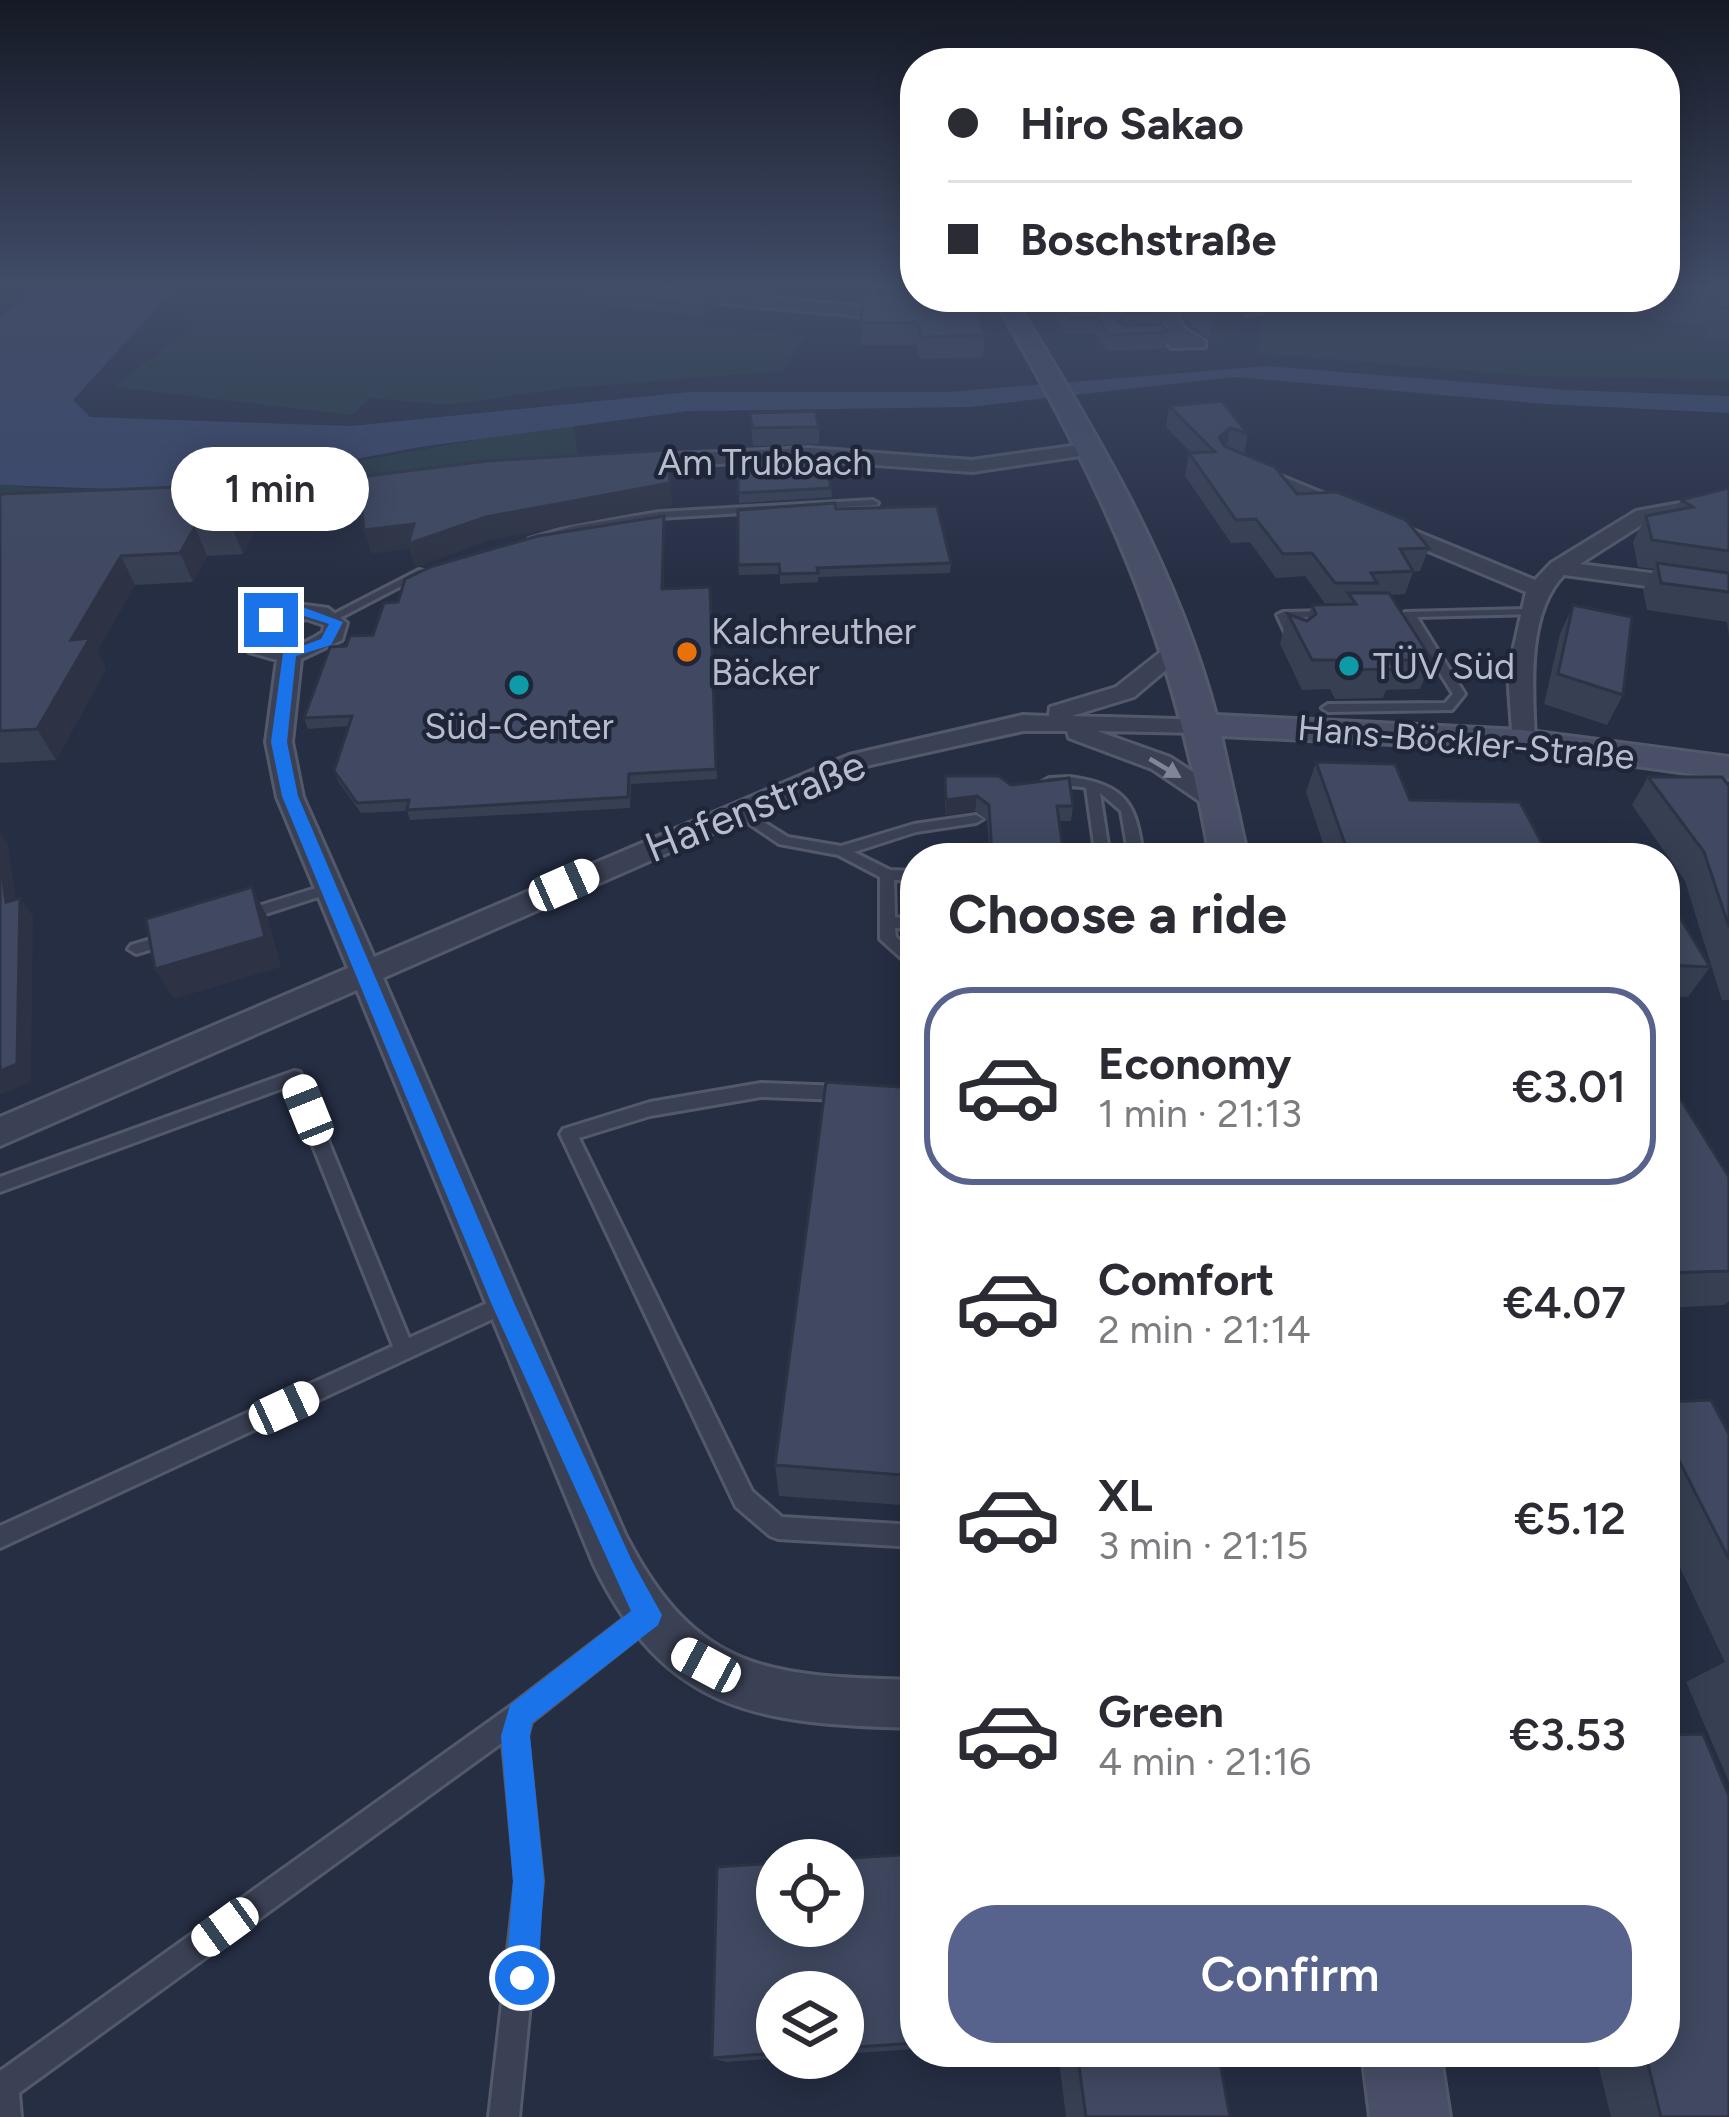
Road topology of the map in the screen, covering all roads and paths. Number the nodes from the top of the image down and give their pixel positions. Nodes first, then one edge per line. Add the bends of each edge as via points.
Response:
1 (1057, 387) edge
2 (1093, 449) junction
3 (1228, 460) edge
4 (602, 464) edge
5 (1729, 500) edge
6 (873, 503) edge
7 (520, 543) edge
8 (1559, 568) junction
9 (429, 570) edge
10 (1538, 589) junction
11 (1729, 590) edge
12 (1531, 612) junction
13 (1346, 614) edge
14 (1388, 614) edge
15 (1409, 614) junction
16 (332, 617) junction
17 (1296, 643) edge
18 (1181, 646) junction
19 (290, 653) junction
20 (1319, 689) edge
21 (1334, 720) junction
22 (1023, 723) junction
23 (1203, 725) junction
24 (1522, 740) junction
25 (1729, 768) edge
26 (1092, 785) junction
27 (1026, 787) edge
28 (1221, 802) junction
29 (737, 809) junction
30 (976, 819) dead end
31 (1100, 843) edge
32 (1134, 843) edge
33 (1227, 843) edge
34 (842, 851) junction
35 (887, 875) junction
36 (900, 875) edge
37 (329, 889) junction
38 (888, 922) junction
39 (218, 923) edge
40 (900, 923) edge
41 (177, 936) edge
42 (136, 949) dead end
43 (900, 949) edge
44 (363, 974) junction
45 (854, 1093) edge
46 (0, 1132) edge
47 (0, 1185) edge
48 (503, 1305) junction
49 (405, 1352) junction
50 (900, 1535) edge
51 (0, 1537) edge
52 (648, 1615) junction
53 (900, 1704) edge
54 (520, 1715) junction
55 (1403, 2067) edge
56 (6, 2117) edge
57 (505, 2117) edge
58 (1409, 2117) edge

1 - 2 main road
2 - 4 street, Am Trubbach via 972,466 809,454
2 - 18 main road
3 - 10 street
5 - 8 street via 1643,515
6 - 7 lane via 742,509
8 - 10 street
8 - 11 street
9 - 16 lane
10 - 12 street
12 - 15 lane
12 - 24 street via 1520,674
13 - 17 lane via 1282,615
14 - 15 lane
15 - 21 lane via 1459,694 1448,706
16 - 19 street via 337,629 326,642
16 - 19 street via 284,615 255,633 256,647
18 - 22 street via 1125,692
18 - 23 main road
19 - 37 street via 279,742 290,796
20 - 21 lane
21 - 23 main road, Hans-Böckler-Straße
21 - 24 main road, Hans-Böckler-Straße
22 - 23 street, Hafenstraße
22 -> 28 street via 1126,747
22 - 29 street, Hafenstraße via 858,760
23 - 28 main road
24 - 25 main road, Hans-Böckler-Straße
26 - 27 lane via 1061,779
26 - 31 lane
26 - 32 lane via 1129,813
28 - 33 main road
29 - 34 lane via 784,842
29 - 44 street, Hafenstraße
30 - 34 lane
34 - 35 lane
35 - 36 lane
35 - 38 lane
37 - 39 lane
37 - 44 street
38 - 40 lane
38 - 43 lane via 888,939
41 - 42 lane
44 - 46 street, Hafenstraße
44 - 48 street
45 - 50 lane via 761,1090 650,1109 568,1134 744,1499 778,1528
47 - 49 lane via 294,1077
48 - 49 lane
48 - 52 street
49 - 51 lane
52 - 53 street via 680,1651 733,1679 811,1702
52 - 54 lane
54 - 56 lane via 4,2086
54 - 57 lane via 515,1736 529,1881
55 - 58 main road

